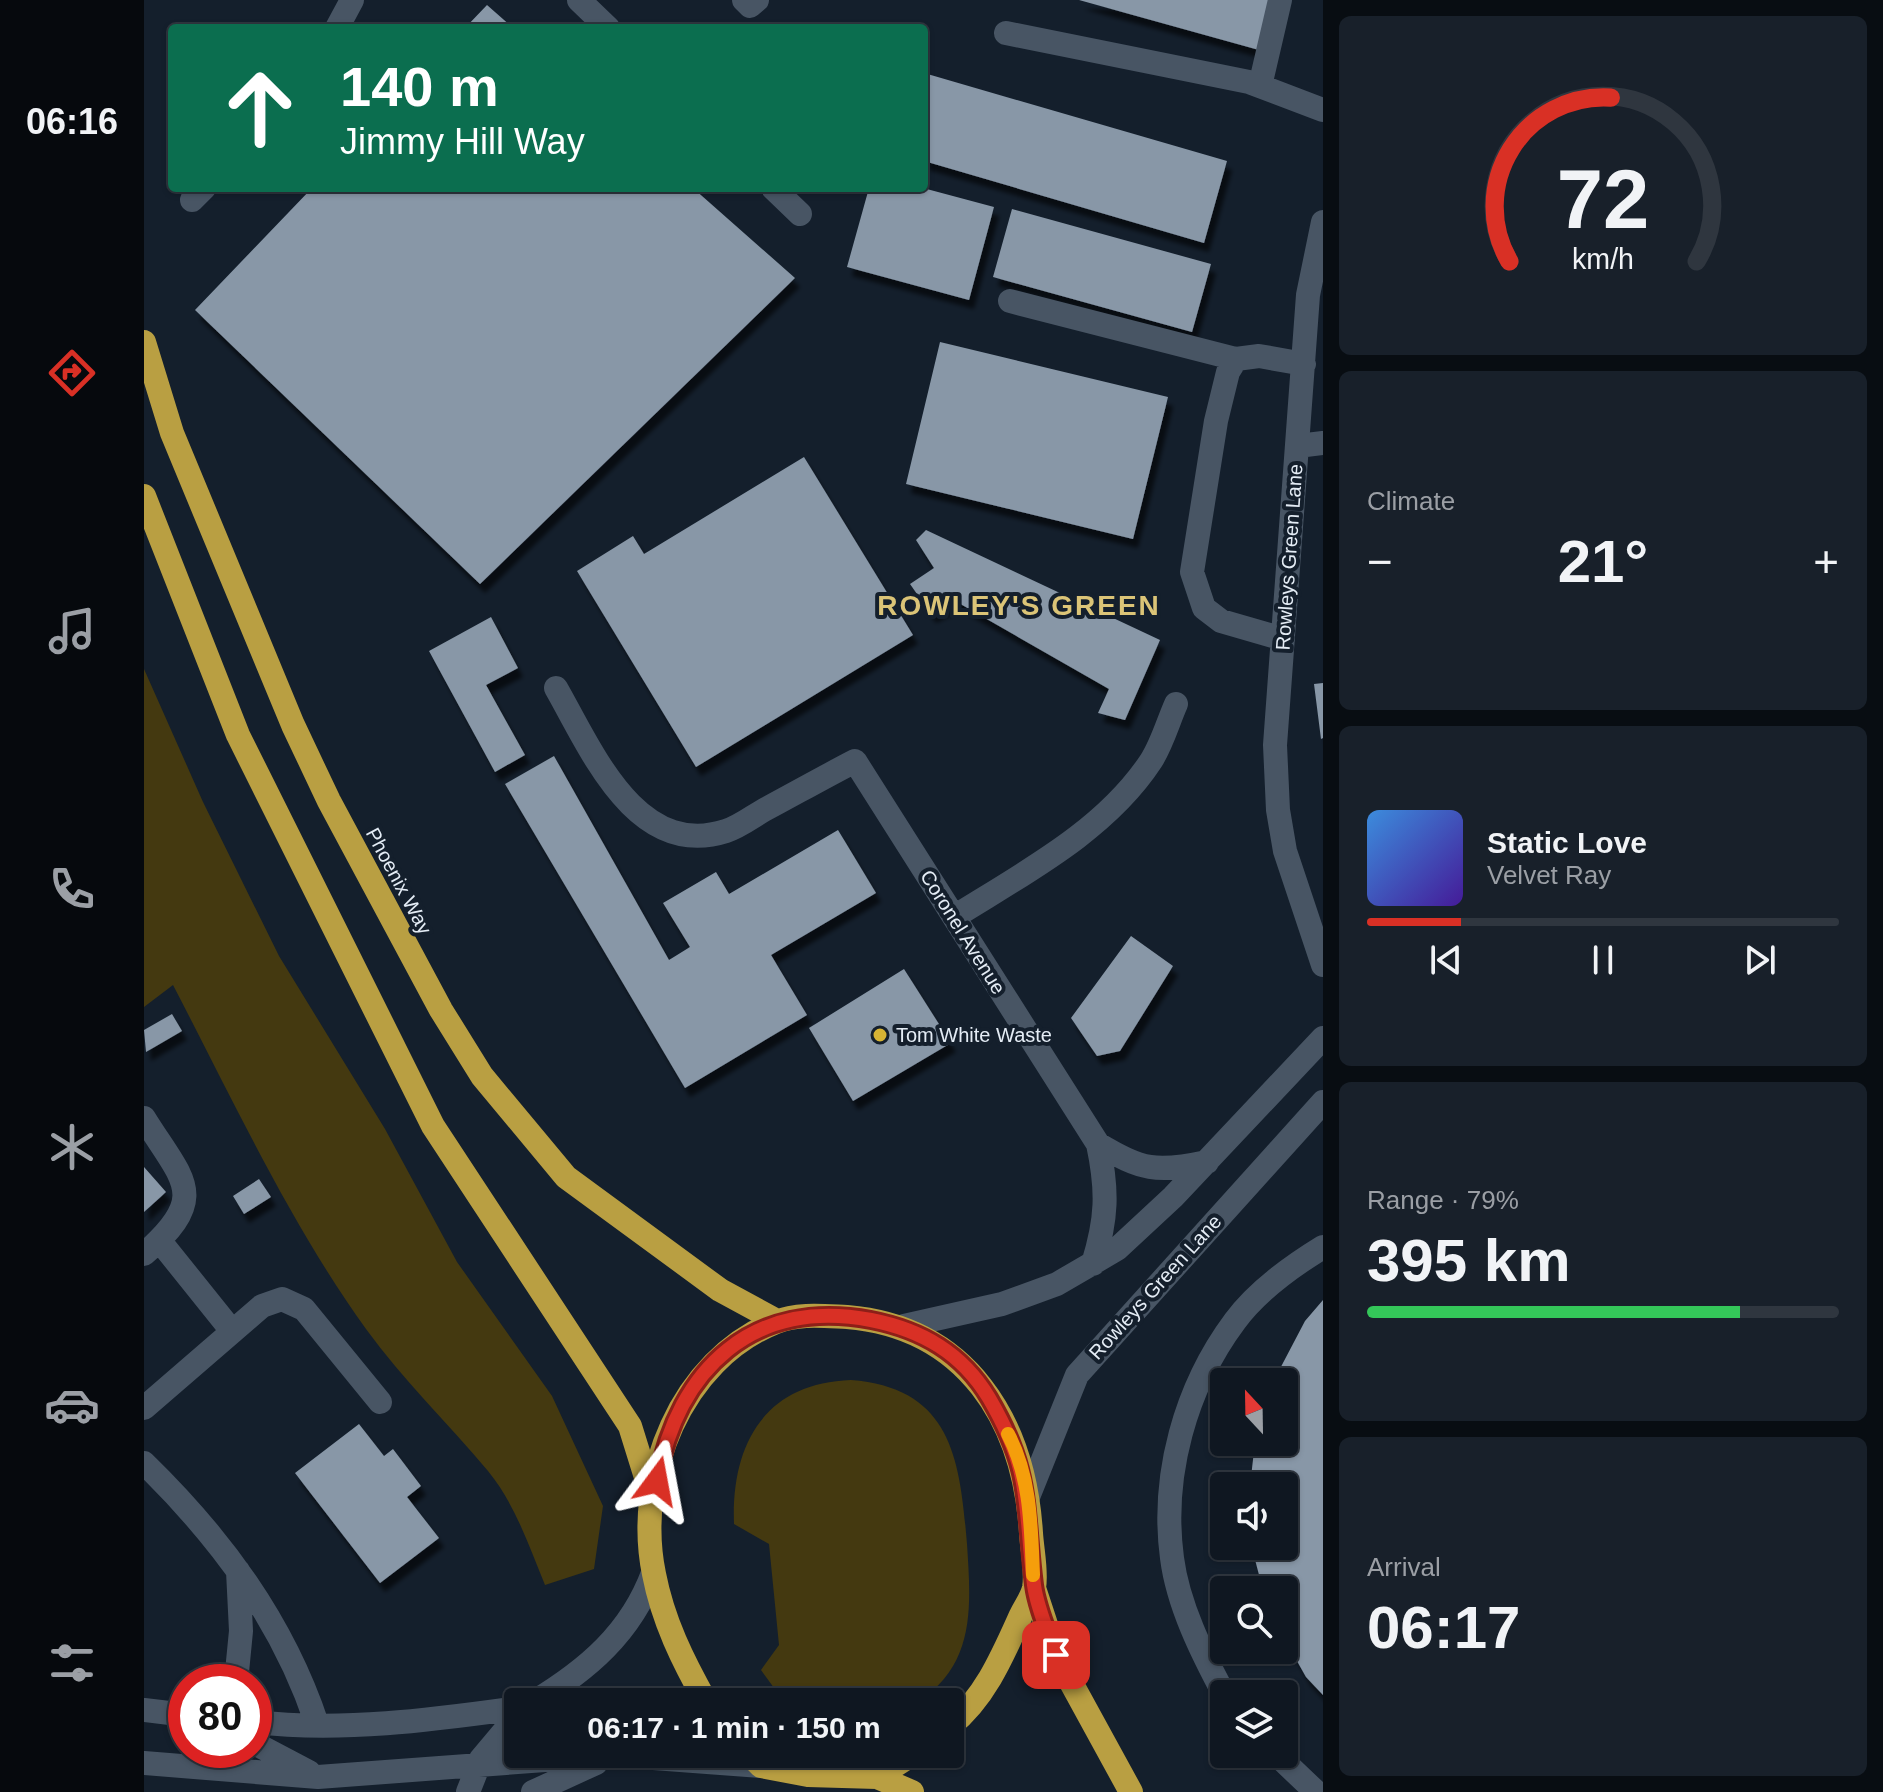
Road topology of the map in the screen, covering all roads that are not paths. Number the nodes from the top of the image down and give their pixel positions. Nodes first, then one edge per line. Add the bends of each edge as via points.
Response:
1 (352, 0) edge
2 (579, 0) edge
3 (744, 0) edge
4 (757, 0) edge
5 (1280, 0) edge
6 (339, 24) edge
7 (604, 24) edge
8 (1006, 33) dead end
9 (1260, 86) junction
10 (1323, 110) edge
11 (777, 192) edge
12 (800, 214) dead end
13 (1323, 222) edge
14 (1010, 301) dead end
15 (144, 342) edge
16 (1236, 359) junction
17 (1304, 364) junction
18 (1323, 443) edge
19 (1298, 446) junction
20 (144, 496) edge
21 (1283, 639) junction
22 (556, 688) dead end
23 (1176, 704) dead end
24 (1300, 890) junction
25 (1323, 906) edge
26 (954, 917) junction
27 (1323, 965) edge
28 (1323, 1038) edge
29 (1323, 1102) edge
30 (144, 1118) edge
31 (1312, 1124) edge
32 (1098, 1144) junction
33 (1207, 1162) junction
34 (152, 1247) edge
35 (1323, 1247) edge
36 (1093, 1264) junction
37 (777, 1321) junction
38 (904, 1326) junction
39 (232, 1331) junction
40 (380, 1402) dead end
41 (144, 1408) edge
42 (144, 1463) edge
43 (1028, 1497) junction
44 (653, 1500) junction
45 (238, 1568) junction
46 (653, 1573) junction
47 (1034, 1588) junction
48 (238, 1664) edge
49 (1217, 1680) edge
50 (555, 1688) edge
51 (698, 1688) edge
52 (964, 1709) edge
53 (144, 1710) edge
54 (504, 1710) edge
55 (168, 1713) edge
56 (272, 1723) edge
57 (317, 1724) junction
58 (504, 1733) edge
59 (272, 1753) edge
60 (144, 1763) edge
61 (504, 1765) edge
62 (477, 1767) junction
63 (585, 1768) edge
64 (783, 1768) edge
65 (891, 1768) edge
66 (1291, 1768) edge
67 (318, 1777) junction
68 (877, 1777) junction
69 (468, 1792) edge
70 (533, 1792) edge
71 (912, 1792) edge
72 (1131, 1792) edge
73 (1316, 1792) edge

1 - 6 street
2 - 7 street
3 - 4 street via 750,6
5 - 9 street
8 - 9 street
9 - 10 street
11 - 12 street
13 - 17 street, Rowleys Green Lane via 1308,295
14 - 16 street
15 - 37 highway, Phoenix Way via 172,433 293,725 426,982 482,1076 566,1177 720,1290
16 - 17 street via 1259,356
16 - 21 street via 1216,421 1192,572 1204,608 1221,621
17 - 19 street, Rowleys Green Lane
18 - 19 street
19 - 21 street, Rowleys Green Lane
20 - 44 highway via 238,735 433,1126 630,1426
21 - 24 street, Rowleys Green Lane via 1275,745 1278,810 1285,851
22 - 26 street, Coronel Avenue via 616,791 645,818 667,829 699,835 727,831 855,761
23 - 26 street via 1154,757 1131,790 1086,831
24 - 25 street
24 - 27 street, Rowleys Green Lane
26 - 32 street, Coronel Avenue
28 - 33 street
29 - 31 street, Rowleys Green Lane
30 - 34 street via 187,1196 183,1214
31 - 43 street, Rowleys Green Lane via 1077,1375
32 - 33 street, Coronel Avenue via 1130,1163 1167,1171
32 - 36 street, Coronel Avenue via 1106,1184 1105,1228
33 - 36 street via 1140,1230
34 - 39 street
35 - 49 street via 1290,1268 1235,1321 1192,1398 1169,1477 1172,1560 1198,1645
36 - 38 street via 1002,1304
37 - 38 highway via 816,1315
37 - 44 highway via 715,1361 689,1392 670,1424
38 - 43 highway via 960,1361 987,1395 1013,1443
39 - 40 street via 262,1306 282,1299 304,1309
39 - 41 street
42 - 45 street
43 - 47 highway
44 - 46 highway
45 - 48 street
45 - 57 street via 280,1636
46 - 50 street via 644,1597 595,1662
46 - 51 highway via 675,1646
47 - 52 highway via 993,1675
47 - 72 highway via 1056,1655
53 - 55 street
54 - 57 street via 427,1721
56 - 57 street
58 - 62 street
59 - 67 street
60 - 67 street
61 - 62 street
62 - 67 street
62 - 69 street
63 - 70 street
64 - 68 highway via 808,1775
65 - 68 highway
66 - 73 street
68 - 71 highway

